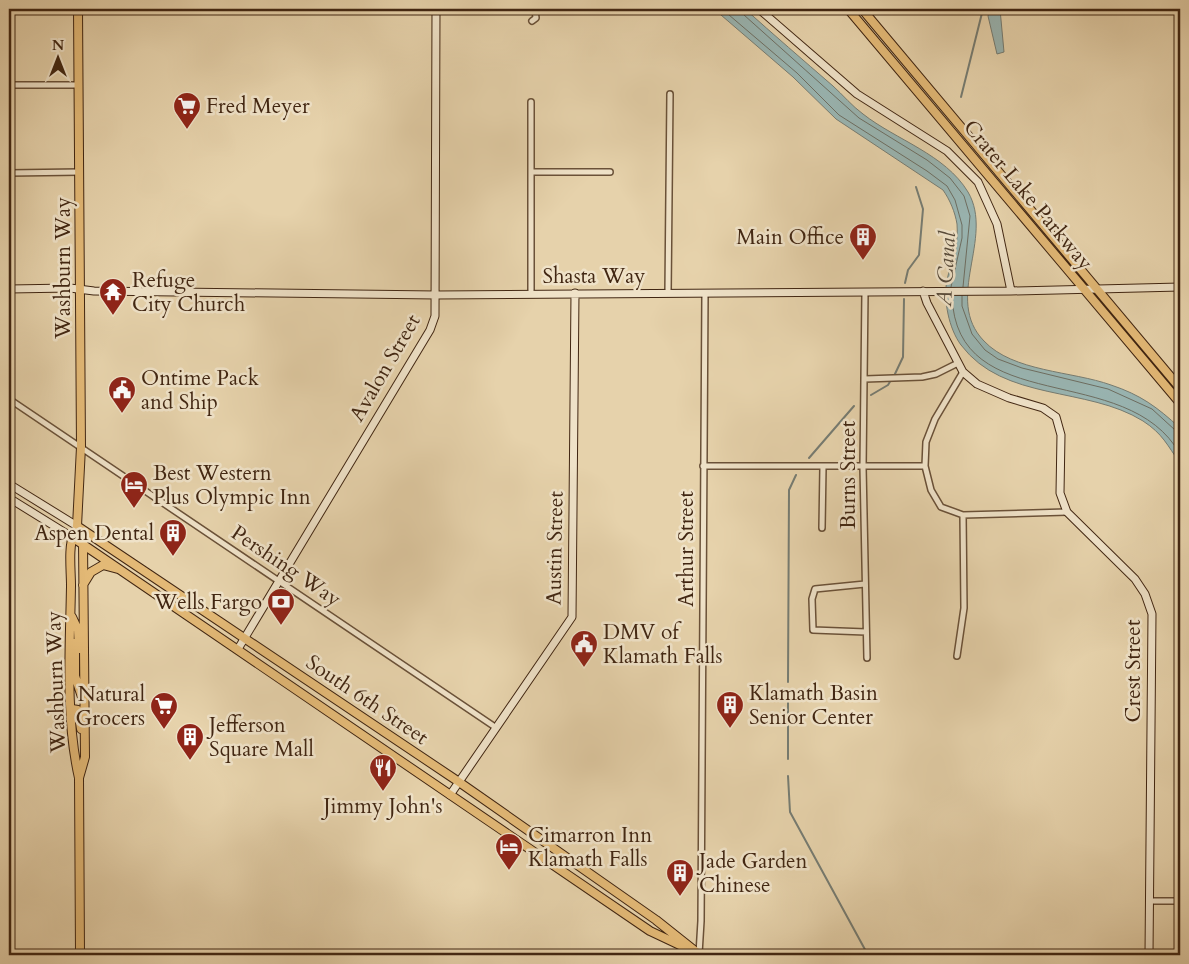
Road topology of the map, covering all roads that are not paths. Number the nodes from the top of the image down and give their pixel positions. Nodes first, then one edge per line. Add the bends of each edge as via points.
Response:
1 (78, 9) edge
2 (436, 9) edge
3 (535, 9) edge
4 (759, 9) edge
5 (848, 9) edge
6 (862, 9) edge
7 (532, 21) dead end
8 (80, 84) junction
9 (9, 85) edge
10 (670, 94) dead end
11 (531, 102) dead end
12 (81, 172) junction
13 (531, 172) junction
14 (610, 172) dead end
15 (9, 173) edge
16 (1180, 287) edge
17 (1096, 288) junction
18 (9, 289) edge
19 (1085, 289) junction
20 (81, 290) junction
21 (923, 291) junction
22 (1011, 291) junction
23 (865, 292) junction
24 (574, 293) junction
25 (668, 293) junction
26 (705, 293) junction
27 (531, 294) junction
28 (436, 295) junction
29 (958, 363) junction
30 (963, 372) junction
31 (865, 379) junction
32 (1180, 388) edge
33 (9, 399) edge
34 (1180, 403) edge
35 (81, 447) junction
36 (703, 466) junction
37 (926, 466) junction
38 (822, 467) junction
39 (863, 467) junction
40 (9, 484) edge
41 (9, 498) edge
42 (1067, 512) junction
43 (963, 515) junction
44 (77, 526) junction
45 (822, 528) dead end
46 (72, 537) junction
47 (83, 542) junction
48 (124, 570) junction
49 (279, 580) junction
50 (865, 584) junction
51 (82, 585) junction
52 (70, 613) junction
53 (866, 632) junction
54 (245, 639) junction
55 (70, 643) junction
56 (238, 649) junction
57 (957, 656) dead end
58 (866, 658) dead end
59 (84, 674) junction
60 (84, 704) junction
61 (72, 709) junction
62 (495, 727) junction
63 (84, 746) junction
64 (80, 778) junction
65 (459, 782) junction
66 (450, 795) junction
67 (1149, 901) junction
68 (1180, 901) edge
69 (80, 955) edge
70 (700, 955) edge
71 (1149, 955) edge

1 - 8 main road, Washburn Way
2 - 28 street, Avalon Street
3 - 7 street via 536,18
4 - 22 street via 857,94 947,151 972,175 990,204 997,224
5 - 19 main road, Crater Lake Parkway
6 - 17 main road, Crater Lake Parkway
8 - 9 street
8 - 12 main road, Washburn Way
10 - 25 street
11 - 13 street
12 - 15 street
12 - 20 main road, Washburn Way
13 - 14 street
13 - 27 street
16 - 17 street, Shasta Way
17 - 19 street, Shasta Way
17 - 32 main road, Crater Lake Parkway
18 - 20 street, Shasta Way
19 - 22 street, Shasta Way
19 - 34 main road, Crater Lake Parkway
20 - 28 street, Shasta Way
20 - 35 main road, Washburn Way
21 - 22 street, Shasta Way
21 - 23 street, Shasta Way
21 - 29 street, Crest Street
23 - 26 street, Shasta Way
23 - 31 street, Burns Street
24 - 25 street, Shasta Way
24 - 27 street, Shasta Way
24 - 62 street, Austin Street via 572,617
25 - 26 street, Shasta Way
26 - 36 street, Arthur Street
27 - 28 street, Shasta Way
28 - 49 street, Avalon Street via 435,316 430,330
29 - 30 street, Crest Street
29 - 31 street via 922,377
30 - 37 street via 929,434
30 - 42 street, Crest Street via 977,384 1043,408 1056,416 1060,435 1060,493
31 - 39 street, Burns Street
33 - 35 street, Pershing Way
35 - 44 main road, Washburn Way
35 - 49 street, Pershing Way
36 - 38 street
36 - 70 street, Arthur Street
37 - 39 street
37 - 43 street via 931,490 941,506
38 - 39 street
38 - 45 street
39 - 50 street, Burns Street
40 - 44 street, South 6th Street
41 - 46 street, South 6th Street
42 - 43 street
42 - 67 street, Crest Street via 1135,579 1146,594 1152,614
43 - 57 street via 964,608
44 - 46 main road, Washburn Way
44 - 47 main road, Washburn Way
44 - 54 main road, South 6th Street
46 - 47 main road, South 6th Street
46 - 52 main road, Washburn Way
47 - 48 main road, South 6th Street
47 - 51 main road, Washburn Way
48 - 51 main road via 103,565 91,572
48 - 56 main road, South 6th Street
49 - 54 street, Avalon Street
49 - 62 street, Pershing Way
50 - 53 street, Burns Street
50 - 53 street via 815,589 812,598 813,630
51 - 59 main road, Washburn Way
52 - 55 main road, Washburn Way
52 - 59 main road via 78,630 79,668
53 - 58 street, Burns Street
54 - 56 street, Avalon Street
54 - 65 main road, South 6th Street
55 - 60 main road via 75,644 75,676
55 - 61 main road, Washburn Way
56 - 66 main road, South 6th Street
59 - 60 main road, Washburn Way
60 - 63 main road, Washburn Way
61 - 63 main road via 78,710
61 - 64 main road, Washburn Way via 74,754
62 - 65 street, Austin Street
63 - 64 main road, Washburn Way
64 - 69 main road, Washburn Way
65 - 66 street, Austin Street
65 - 70 main road, South 6th Street via 656,920
66 - 70 main road, South 6th Street via 650,931
67 - 68 street
67 - 71 street, Crest Street

